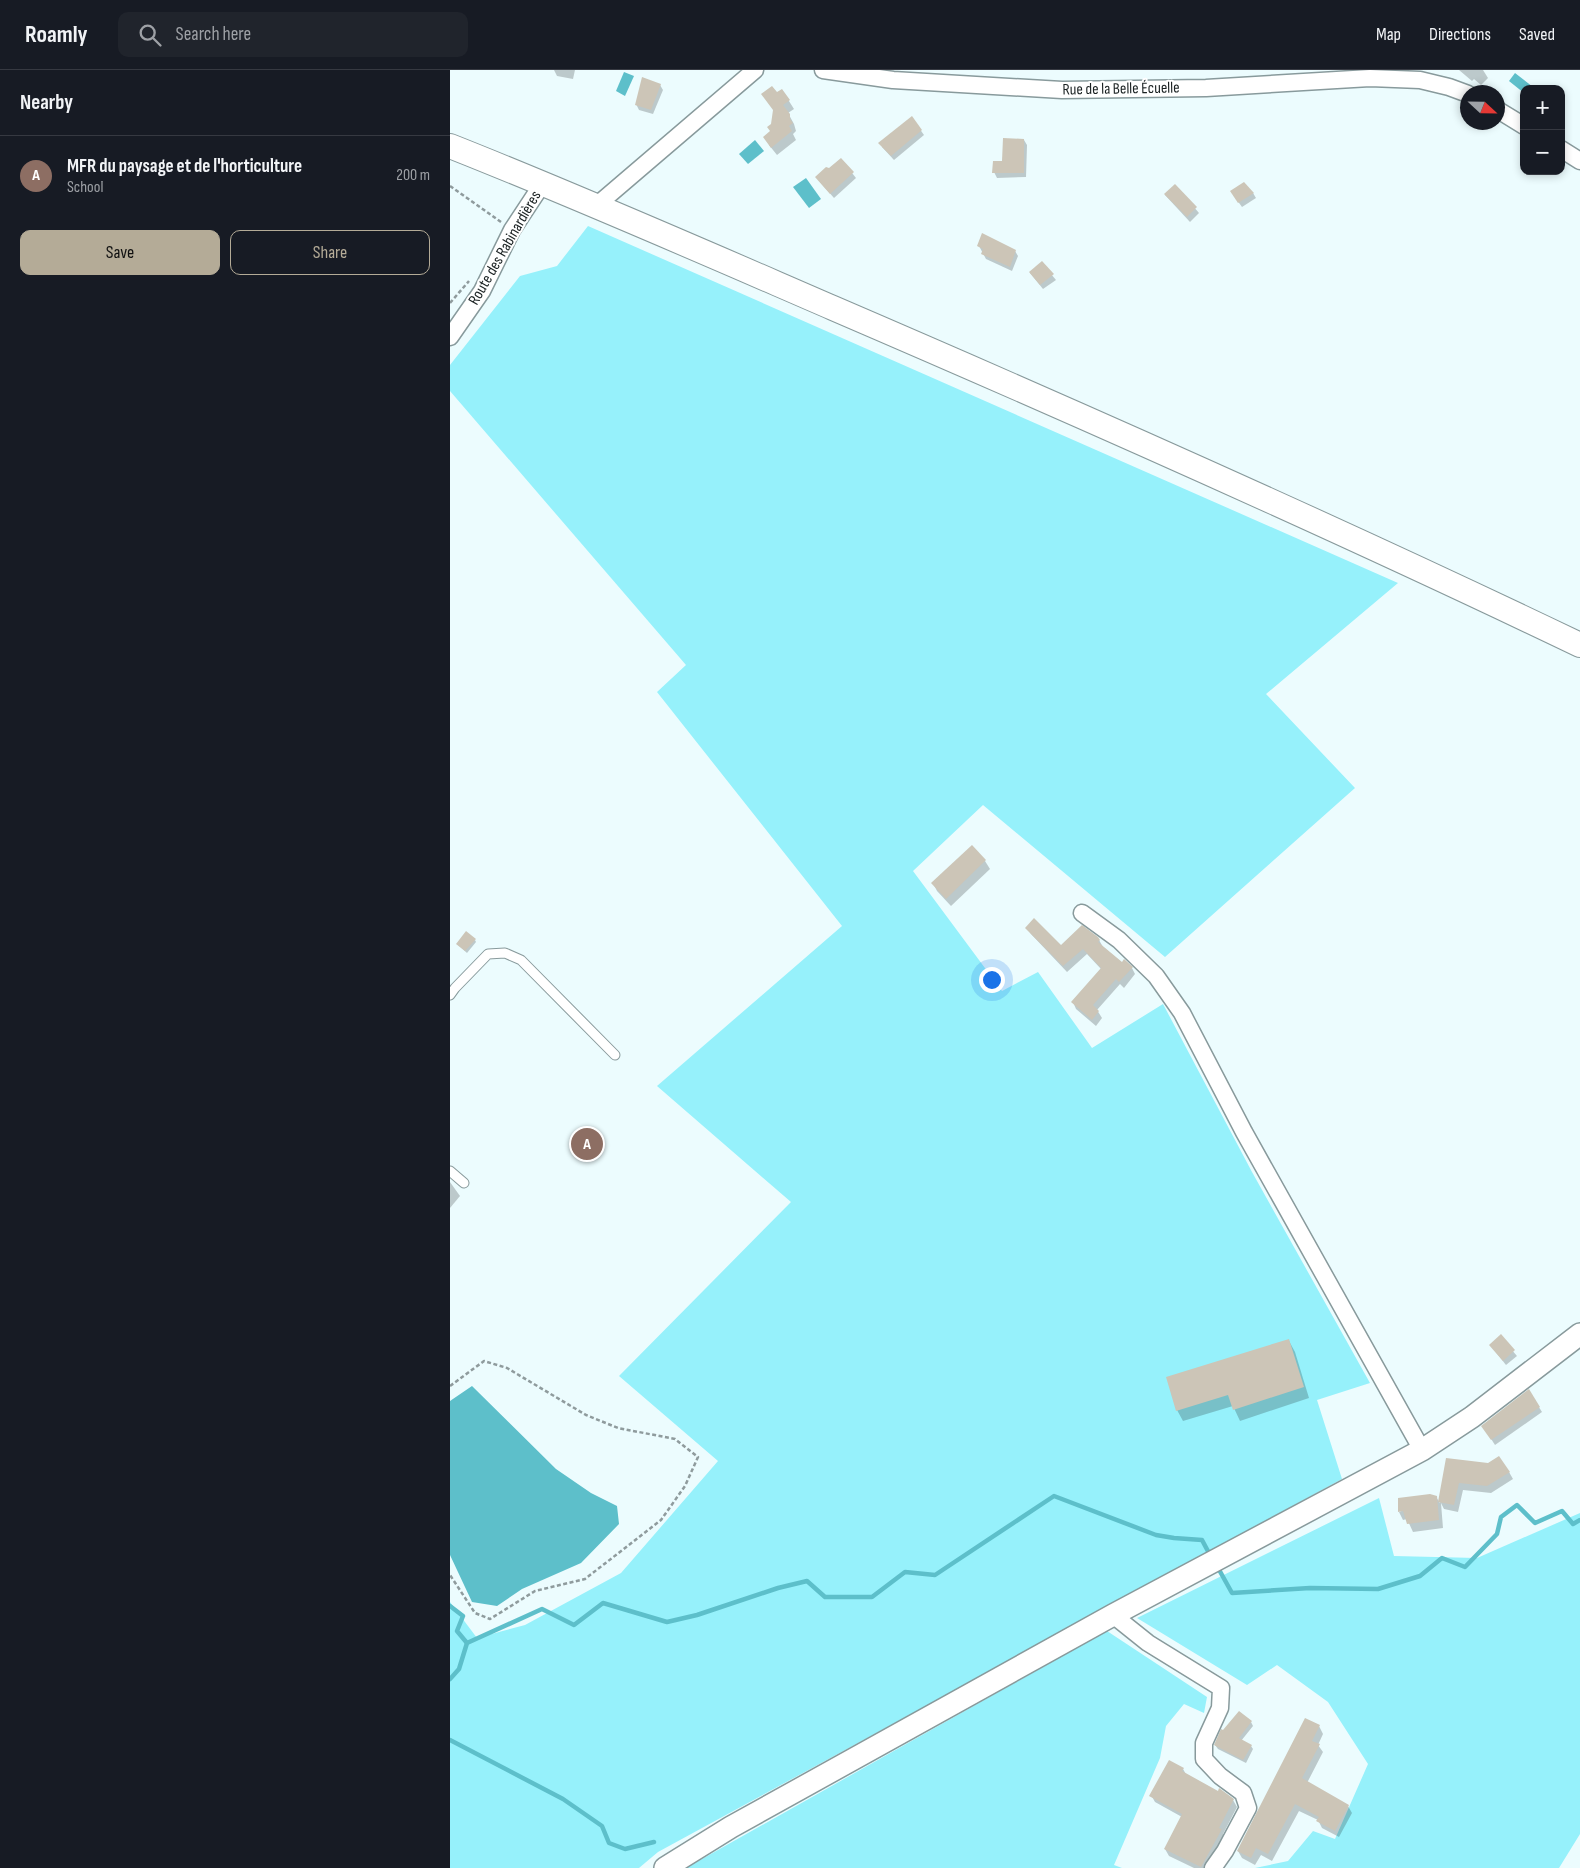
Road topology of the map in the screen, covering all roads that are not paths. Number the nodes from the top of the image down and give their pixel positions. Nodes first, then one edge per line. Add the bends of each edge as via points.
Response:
1 (755, 70) edge
2 (823, 70) edge
3 (1422, 75) edge
4 (1460, 91) edge
5 (1505, 114) edge
6 (1520, 124) edge
7 (450, 146) edge
8 (1565, 152) edge
9 (1580, 161) edge
10 (543, 183) junction
11 (598, 207) junction
12 (450, 337) edge
13 (1580, 646) edge
14 (1082, 913) dead end
15 (450, 995) edge
16 (615, 1055) dead end
17 (450, 1172) edge
18 (464, 1183) dead end
19 (1580, 1334) edge
20 (1422, 1450) junction
21 (1114, 1615) junction
22 (665, 1868) edge
23 (1213, 1868) edge

1 - 11 street
2 - 3 street, Rue de la Belle Écuelle via 893,80 1062,90 1206,88
3 - 4 street, Rue de la Belle Écuelle
5 - 6 street
7 - 10 main road
8 - 9 street
10 - 11 main road
10 - 12 street, Route des Rabinardières via 512,230 482,291
11 - 13 main road via 993,376 1244,488
14 - 20 street via 1119,940 1156,976 1182,1013 1244,1132
15 - 16 lane via 488,954 505,953 521,960
17 - 18 lane
19 - 20 street via 1472,1417
20 - 21 street
21 - 22 street via 731,1827
21 - 23 street via 1148,1643 1221,1688 1220,1708 1204,1743 1204,1759 1243,1793 1248,1808

